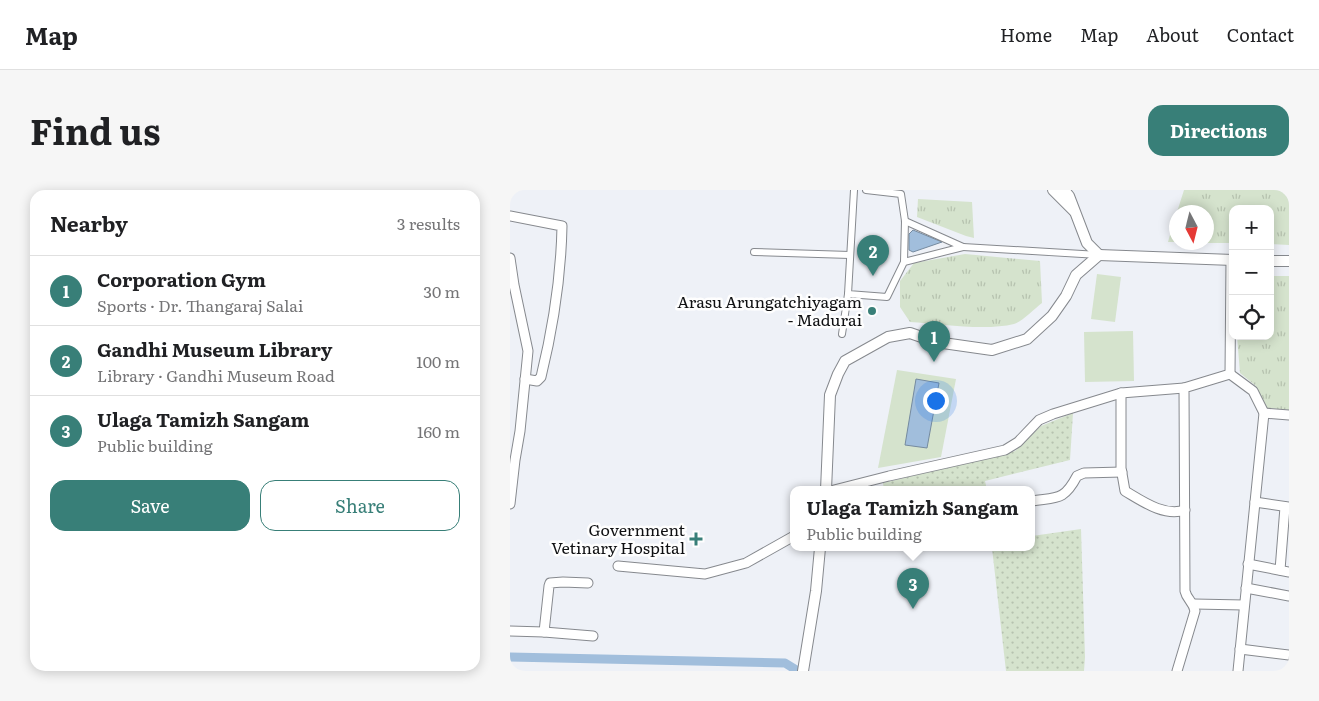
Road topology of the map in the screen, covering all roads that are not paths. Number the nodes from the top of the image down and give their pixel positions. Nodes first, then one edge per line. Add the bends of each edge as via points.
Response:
1 (854, 190) edge
2 (866, 190) edge
3 (1054, 190) edge
4 (1064, 190) edge
5 (1074, 212) junction
6 (510, 216) edge
7 (905, 221) junction
8 (963, 247) junction
9 (754, 252) dead end
10 (850, 255) junction
11 (1099, 255) junction
12 (510, 258) edge
13 (1229, 260) edge
14 (1274, 261) edge
15 (1289, 261) edge
16 (904, 262) junction
17 (848, 294) junction
18 (1231, 295) edge
19 (842, 334) dead end
20 (1230, 374) junction
21 (525, 379) junction
22 (1184, 388) junction
23 (1121, 393) junction
24 (1264, 413) junction
25 (1289, 415) edge
26 (1122, 472) junction
27 (826, 486) edge
28 (850, 486) edge
29 (1035, 501) edge
30 (1255, 502) junction
31 (510, 504) edge
32 (1287, 507) edge
33 (1185, 510) junction
34 (790, 538) edge
35 (820, 551) edge
36 (1248, 564) junction
37 (618, 566) dead end
38 (1284, 571) edge
39 (588, 583) dead end
40 (1246, 588) junction
41 (1289, 596) edge
42 (1194, 604) junction
43 (1244, 605) junction
44 (510, 631) edge
45 (544, 632) junction
46 (593, 636) dead end
47 (1240, 649) junction
48 (1289, 654) edge
49 (804, 671) edge
50 (1177, 671) edge
51 (1238, 671) edge

1 - 10 street
2 - 7 street via 902,194
3 - 5 street
4 - 5 street
5 - 11 street via 1087,243
6 - 21 street via 562,226 553,318 541,377 537,381
7 - 8 street
7 - 16 street
8 - 11 street
8 - 16 street
9 - 10 street
10 - 17 street
11 - 13 street
11 - 27 street via 1076,275 1052,316 1027,339 992,350 936,342 910,333 888,337 845,361 830,394
12 - 21 street via 528,351
14 - 15 street
16 - 17 street via 887,297
17 - 19 street
18 - 20 street
20 - 22 street
20 - 24 street via 1253,391
21 - 31 street
22 - 23 street
22 - 33 street
23 - 26 street
23 - 28 street via 1039,420 1013,447 1005,450
24 - 25 street
24 - 30 street
26 - 29 street via 1084,473 1077,476 1063,496
26 - 33 street via 1125,491 1146,504 1168,512
30 - 32 street
30 - 36 street
32 - 38 street
33 - 42 street via 1185,592
34 - 37 street via 746,563 705,574
35 - 49 street
36 - 38 street
36 - 40 street
39 - 45 street via 550,583
40 - 41 street
40 - 43 street
42 - 43 street
42 - 50 street via 1195,611
43 - 47 street
44 - 45 street
45 - 46 street
47 - 48 street
47 - 51 street

